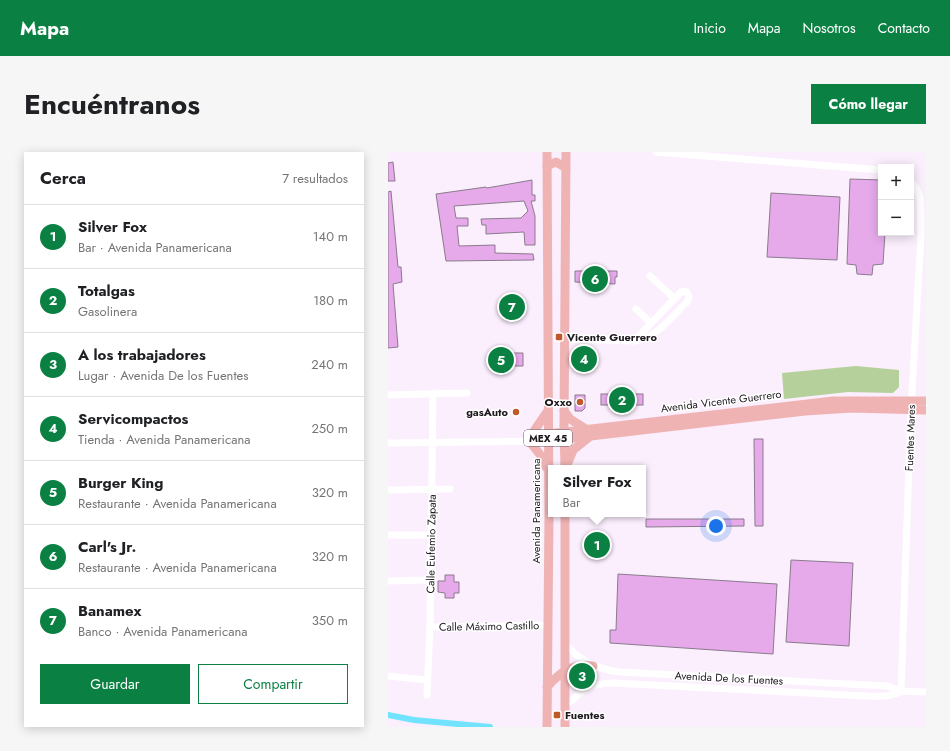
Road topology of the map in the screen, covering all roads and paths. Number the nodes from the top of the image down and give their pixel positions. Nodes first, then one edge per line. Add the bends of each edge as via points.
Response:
1 (547, 152) edge
2 (566, 152) edge
3 (656, 152) edge
4 (547, 166) junction
5 (566, 168) junction
6 (878, 170) edge
7 (914, 187) edge
8 (923, 236) edge
9 (923, 256) edge
10 (650, 276) dead end
11 (674, 298) junction
12 (636, 309) dead end
13 (651, 323) junction
14 (565, 339) junction
15 (634, 342) junction
16 (432, 393) junction
17 (467, 393) dead end
18 (388, 395) edge
19 (926, 401) edge
20 (912, 405) junction
21 (926, 410) edge
22 (548, 411) junction
23 (564, 411) junction
24 (588, 432) junction
25 (564, 435) junction
26 (548, 437) junction
27 (530, 439) junction
28 (432, 442) junction
29 (388, 443) edge
30 (566, 465) edge
31 (567, 465) edge
32 (548, 472) junction
33 (432, 489) junction
34 (450, 489) dead end
35 (388, 490) edge
36 (565, 517) edge
37 (388, 535) edge
38 (432, 535) junction
39 (430, 580) junction
40 (388, 581) edge
41 (547, 625) junction
42 (430, 627) junction
43 (564, 646) junction
44 (547, 647) junction
45 (593, 666) junction
46 (565, 670) junction
47 (388, 676) edge
48 (427, 680) junction
49 (547, 686) junction
50 (900, 691) junction
51 (926, 692) edge
52 (427, 695) dead end
53 (565, 704) junction
54 (547, 725) edge
55 (565, 727) edge

1 - 4 main road, Avenida Panamericana / MEX 45
2 - 5 main road, MEX 45
3 - 6 street
4 - 5 main road via 556,162
4 - 22 main road, Avenida Panamericana / MEX 45
5 - 14 main road, MEX 45
7 - 8 street, Fuentes Mares via 921,201
8 - 9 street, Fuentes Mares
9 - 20 street, Fuentes Mares
10 - 11 street
11 - 13 street
11 - 15 street via 682,291 687,292 689,297 687,302 651,336
12 - 13 street
13 - 15 street
14 - 15 street
14 - 23 main road, MEX 45
16 - 17 street
16 - 18 street
16 - 28 street, Calle Eufemio Zapata
19 - 20 main road, Avenida Vicente Guerrero
20 - 21 main road, Avenida Vicente Guerrero
20 - 24 main road, Avenida Vicente Guerrero via 805,411
20 - 50 street, Fuentes Mares
22 - 26 main road, Avenida Panamericana / MEX 45
22 - 27 main road
23 - 24 main road via 570,419
23 - 25 main road, MEX 45
24 - 25 main road, Avenida Vicente Guerrero
24 - 31 main road via 573,450
25 - 26 main road, Avenida Vicente Guerrero
25 - 30 main road, MEX 45
26 - 27 street, Avenida Vicente Guerrero
26 - 32 main road, Avenida Panamericana / MEX 45
27 - 28 street, Avenida Vicente Guerrero
27 - 32 main road
28 - 29 street, Avenida Vicente Guerrero
28 - 33 street, Calle Eufemio Zapata
32 - 41 main road, Avenida Panamericana / MEX 45
33 - 34 street
33 - 35 street
33 - 38 street, Calle Eufemio Zapata
36 - 43 main road
37 - 38 street
38 - 39 street, Calle Eufemio Zapata
39 - 40 street
39 - 42 street, Calle Eufemio Zapata
41 - 42 street, Calle Máximo Castillo
41 - 44 main road, Avenida Panamericana / MEX 45
42 - 48 street, Calle Eufemio Zapata
43 - 44 main road via 551,649
43 - 45 street, Avenida De los Fuentes
43 - 46 main road
44 - 49 main road, Avenida Panamericana / MEX 45
45 - 46 main road
45 - 50 street, Avenida De los Fuentes via 620,672 887,686
46 - 49 main road
46 - 53 main road
47 - 48 street
48 - 52 street, Calle Eufemio Zapata
49 - 54 main road, Avenida Panamericana / MEX 45
50 - 51 street, Avenida De los Fuentes
50 - 53 street, Avenida De los Fuentes via 894,696 859,696 613,683 588,688 572,702
53 - 55 main road

